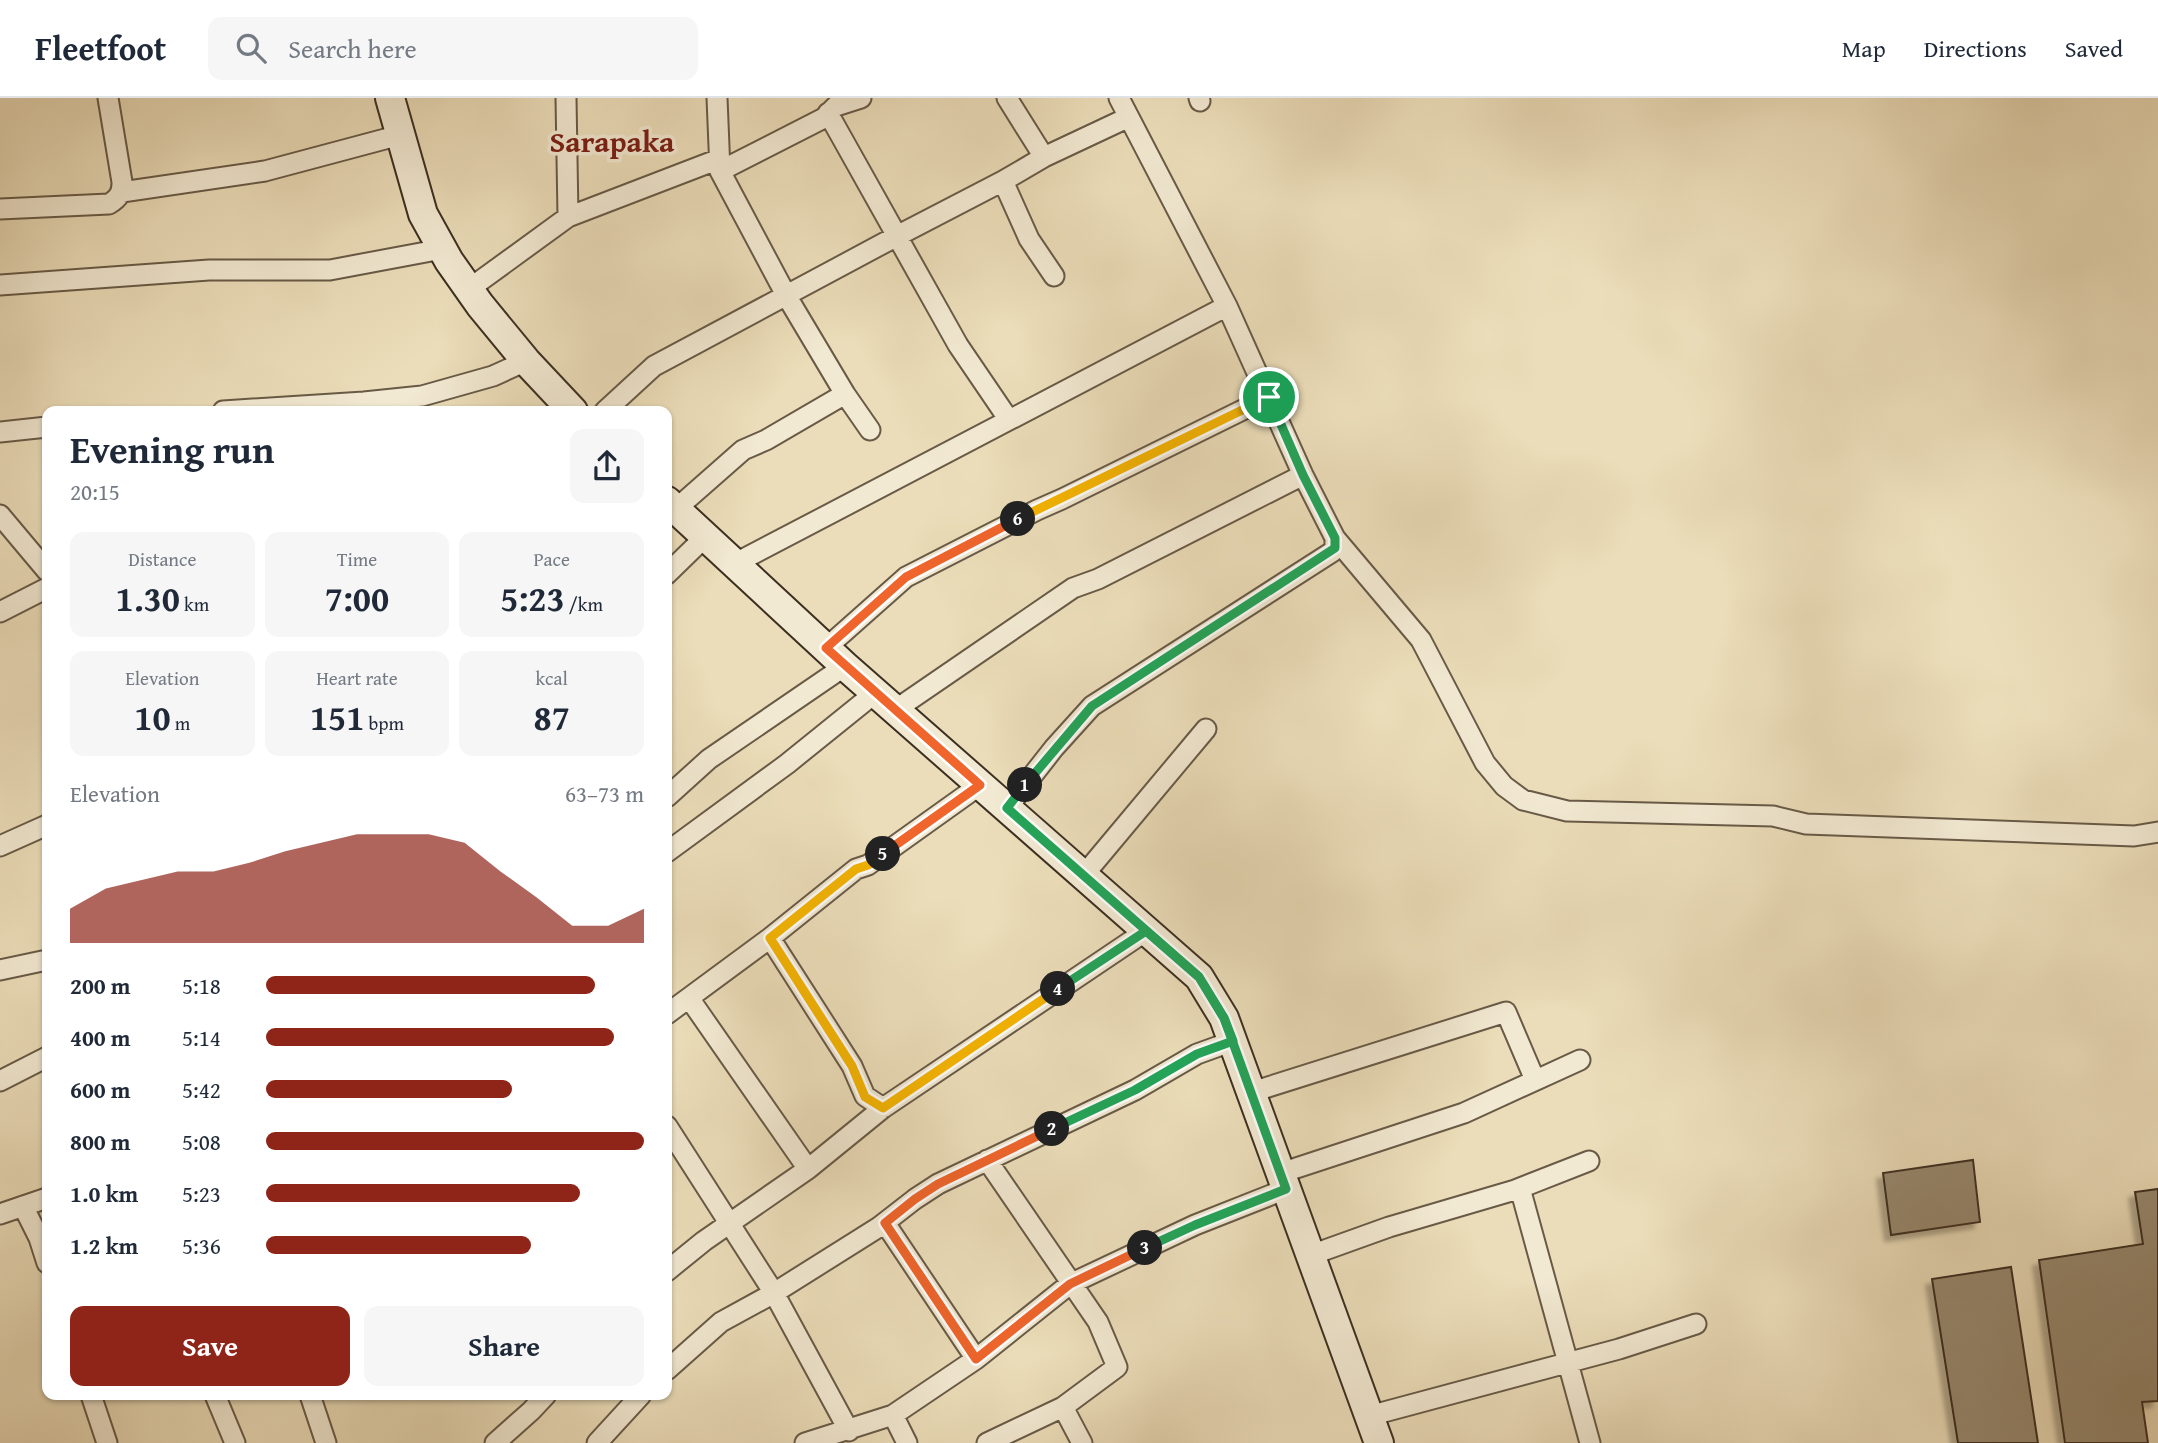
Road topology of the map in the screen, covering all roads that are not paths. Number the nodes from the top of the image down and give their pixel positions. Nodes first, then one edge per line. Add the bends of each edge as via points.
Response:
1 (107, 98) edge
2 (390, 98) edge
3 (566, 98) edge
4 (716, 98) edge
5 (861, 98) edge
6 (1007, 98) edge
7 (1119, 98) edge
8 (828, 113) junction
9 (1127, 118) junction
10 (400, 135) junction
11 (1044, 157) junction
12 (720, 165) junction
13 (1003, 181) junction
14 (122, 192) junction
15 (0, 209) edge
16 (568, 217) junction
17 (897, 236) junction
18 (442, 249) junction
19 (1054, 276) dead end
20 (0, 285) edge
21 (469, 289) junction
22 (786, 295) junction
23 (1227, 306) junction
24 (526, 361) junction
25 (845, 394) junction
26 (1269, 397) junction
27 (301, 406) edge
28 (561, 406) edge
29 (610, 406) edge
30 (1009, 419) junction
31 (42, 428) edge
32 (870, 430) dead end
33 (0, 432) edge
34 (1303, 475) junction
35 (672, 504) edge
36 (672, 506) edge
37 (0, 515) edge
38 (705, 537) junction
39 (1335, 538) junction
40 (734, 564) junction
41 (42, 565) edge
42 (672, 570) edge
43 (42, 591) edge
44 (0, 612) edge
45 (836, 657) junction
46 (885, 701) junction
47 (1206, 729) dead end
48 (980, 785) junction
49 (672, 792) edge
50 (1007, 808) junction
51 (42, 827) edge
52 (2158, 832) edge
53 (0, 846) edge
54 (672, 848) edge
55 (1083, 876) junction
56 (1146, 931) junction
57 (770, 938) junction
58 (42, 961) edge
59 (0, 970) edge
60 (689, 998) junction
61 (672, 1010) edge
62 (1233, 1041) junction
63 (42, 1060) edge
64 (1580, 1060) dead end
65 (1535, 1080) junction
66 (0, 1081) edge
67 (1252, 1092) junction
68 (883, 1108) junction
69 (672, 1134) edge
70 (987, 1160) junction
71 (1589, 1161) dead end
72 (808, 1169) junction
73 (1284, 1181) junction
74 (1520, 1188) junction
75 (42, 1200) edge
76 (23, 1206) junction
77 (0, 1214) edge
78 (885, 1223) junction
79 (731, 1224) junction
80 (42, 1247) edge
81 (1311, 1255) junction
82 (672, 1267) edge
83 (1070, 1284) junction
84 (774, 1293) junction
85 (1696, 1324) dead end
86 (976, 1359) junction
87 (1568, 1363) junction
88 (672, 1365) edge
89 (93, 1400) edge
90 (217, 1400) edge
91 (312, 1400) edge
92 (541, 1400) edge
93 (636, 1400) edge
94 (1063, 1407) junction
95 (893, 1415) junction
96 (1369, 1416) junction
97 (849, 1431) junction
98 (107, 1443) edge
99 (235, 1443) edge
100 (326, 1443) edge
101 (495, 1443) edge
102 (597, 1443) edge
103 (806, 1443) edge
104 (907, 1443) edge
105 (988, 1443) edge
106 (1082, 1443) edge
107 (1379, 1443) edge
108 (1590, 1443) edge

1 - 14 street
2 - 10 main road
3 - 16 street
4 - 12 street
5 - 8 street
6 - 11 street
7 - 9 street
8 - 12 street
8 - 17 street
9 - 11 street
9 - 23 street
10 - 14 street via 265,171
10 - 18 main road via 423,214
11 - 13 street
12 - 16 street
12 - 22 street
13 - 17 street
13 - 19 street via 1029,239
14 - 15 street via 109,204
16 - 21 street
17 - 22 street
17 - 30 street via 958,345
18 - 20 street via 330,270 209,270
18 - 21 main road
21 - 24 main road
22 - 25 street
22 - 29 street via 654,366
23 - 26 street
23 - 30 street
24 - 27 street via 493,376 422,396
24 - 28 main road
25 - 32 street
25 - 35 street via 743,450
26 - 34 street
26 - 45 street via 906,577
30 - 40 street
31 - 33 street
34 - 39 street
34 - 46 street via 1073,588
36 - 38 main road
37 - 41 street
38 - 40 main road
38 - 42 street
39 - 50 street via 1332,552 1092,706
39 - 52 street via 1422,640 1485,763 1523,800 1567,811 1773,817 1806,824 2134,836
40 - 45 main road
43 - 44 street
45 - 46 main road
45 - 49 street
46 - 48 main road
46 - 54 street via 787,764
47 - 55 street
48 - 50 main road
48 - 57 street via 856,869
50 - 55 main road
51 - 53 street
55 - 56 main road
56 - 62 main road via 1199,977
56 - 68 street
57 - 60 street
57 - 68 street via 852,1066 865,1097
58 - 59 street
60 - 61 street
60 - 72 street
62 - 67 main road
62 - 70 street via 1197,1054 1135,1090
63 - 66 street
64 - 65 street
65 - 67 street via 1506,1012
65 - 73 street via 1464,1113
67 - 73 main road
68 - 72 street
69 - 79 street
70 - 78 street via 938,1184
70 - 83 street
71 - 74 street
72 - 79 street
73 - 81 main road
73 - 83 street
74 - 81 street
74 - 87 street
75 - 76 street
76 - 77 street
76 - 80 street
78 - 84 street
78 - 86 street
79 - 82 street
79 - 84 street
81 - 96 main road
83 - 86 street
83 - 94 street via 1098,1322 1117,1367
84 - 88 street via 721,1321
84 - 97 street
85 - 87 street
86 - 95 street
87 - 96 street
87 - 108 street
89 - 98 street
90 - 99 street
91 - 100 street
92 - 101 street
93 - 102 street
94 - 105 street
94 - 106 street
95 - 97 street
95 - 104 street
96 - 107 main road
97 - 103 street

